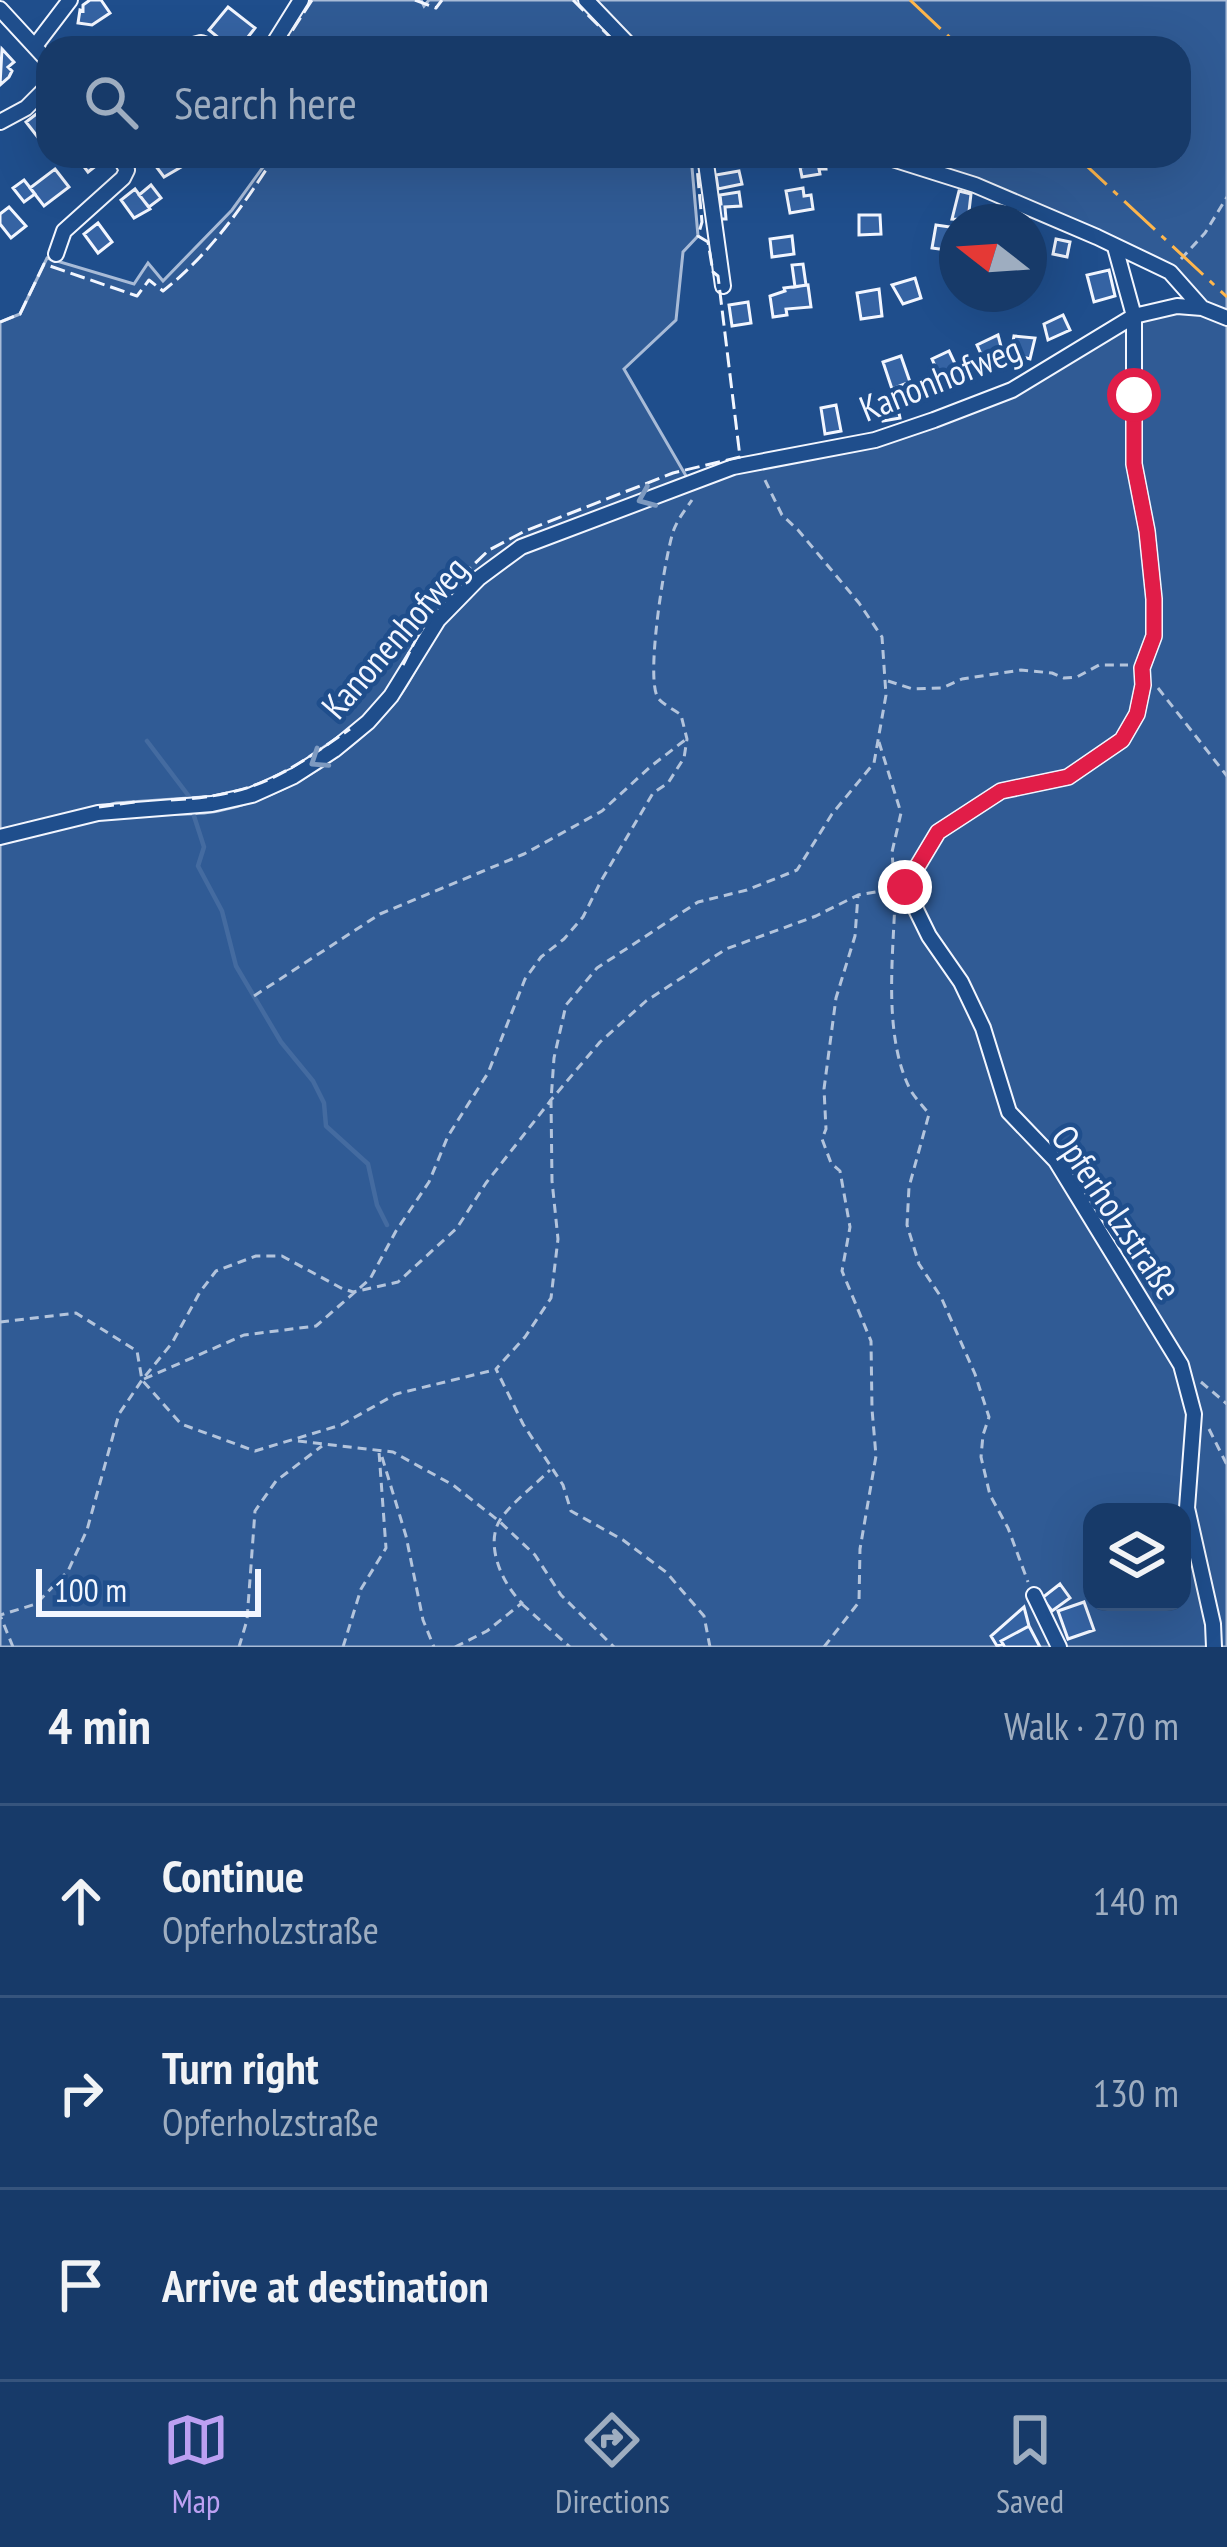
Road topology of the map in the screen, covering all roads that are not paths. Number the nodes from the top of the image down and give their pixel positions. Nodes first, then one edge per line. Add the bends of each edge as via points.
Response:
1 (70, 0) edge
2 (301, 0) edge
3 (586, 0) edge
4 (0, 9) edge
5 (43, 36) edge
6 (278, 36) edge
7 (620, 36) edge
8 (35, 46) edge
9 (36, 98) edge
10 (0, 122) edge
11 (126, 168) edge
12 (707, 168) edge
13 (921, 168) edge
14 (1115, 248) junction
15 (56, 254) dead end
16 (723, 286) dead end
17 (1202, 308) junction
18 (1134, 316) junction
19 (1227, 318) edge
20 (757, 464) joint
21 (0, 837) edge
22 (1034, 1594) road end
23 (1059, 1647) edge
24 (1214, 1647) edge

1 - 5 street
2 - 6 street
3 - 7 street
4 - 8 street
9 - 10 street
11 - 15 street via 64,231
12 - 16 street
13 - 14 street, Kanonhofweg
14 - 17 street, Kanonhofweg via 1170,272
14 - 18 street
17 - 18 street, Kanonhofweg
17 - 19 street, Kanonhofweg
18 - 20 street, Kanonhofweg via 1012,390 875,440
18 - 24 street, Opferholzstraße via 1134,464 1154,599 1137,714 1122,740 1068,777 1001,791 938,832 905,887 983,1028 1009,1112 1056,1161 1181,1365 1194,1414 1187,1508
20 -> 21 street, Kanonenhofweg via 521,547 438,620 368,722 294,776 212,804 98,813
22 - 23 street

